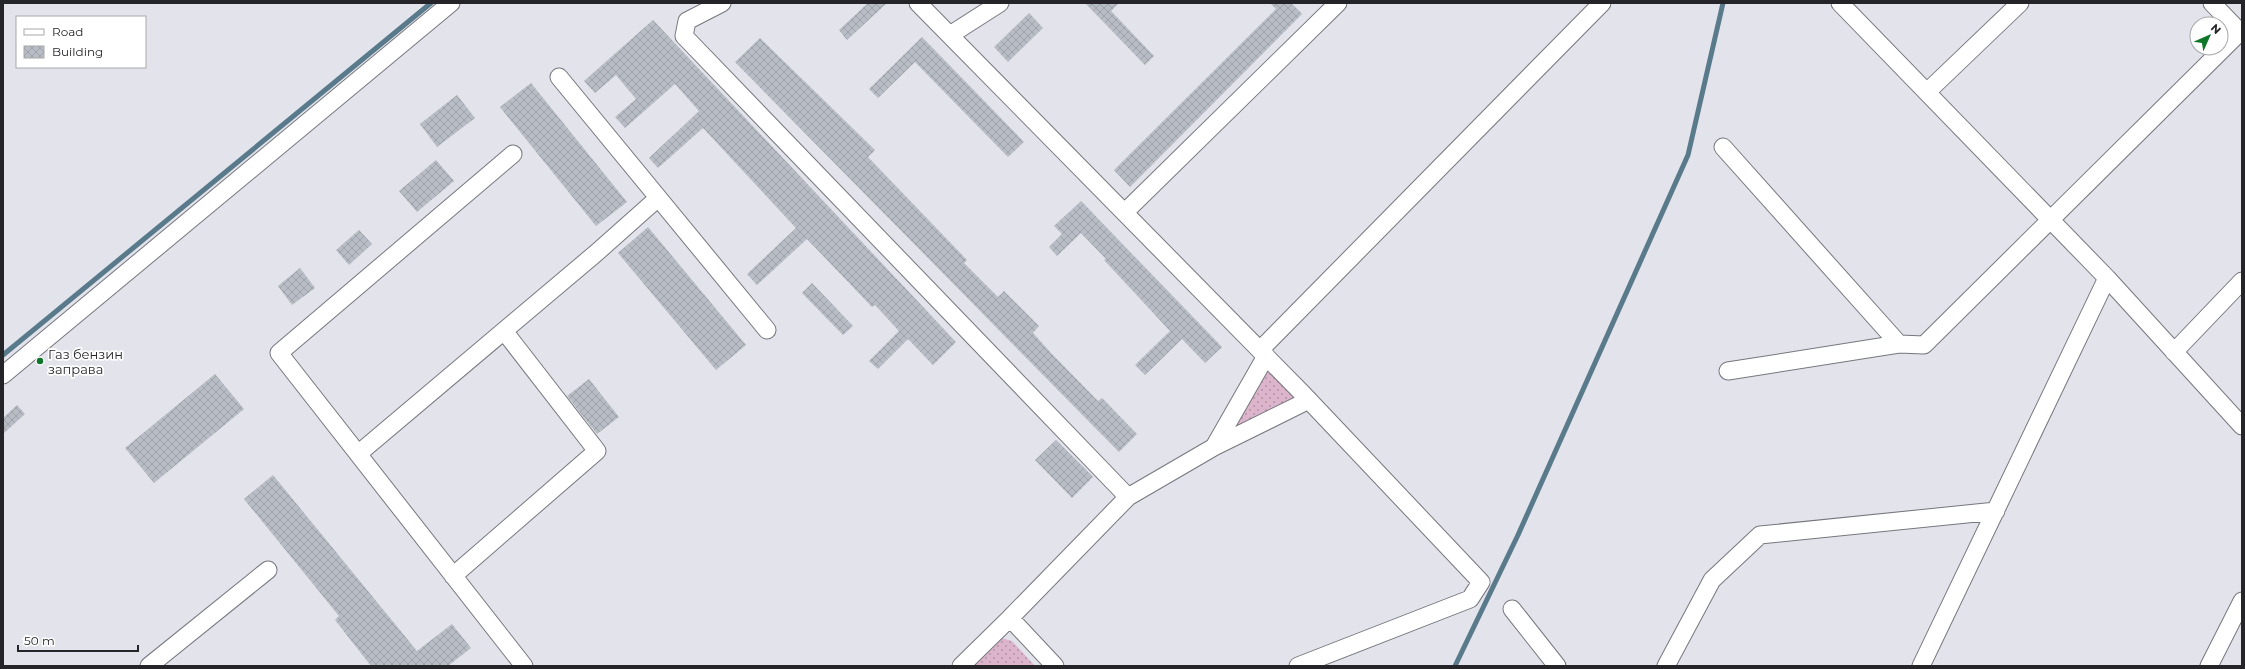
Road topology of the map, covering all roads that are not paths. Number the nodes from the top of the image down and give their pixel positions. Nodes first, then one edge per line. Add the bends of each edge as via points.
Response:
1 (451, 3) edge
2 (722, 3) edge
3 (918, 3) edge
4 (1000, 3) edge
5 (1338, 3) edge
6 (1602, 3) edge
7 (1840, 3) edge
8 (2020, 3) edge
9 (2212, 3) edge
10 (2241, 31) edge
11 (950, 35) junction
12 (558, 77) dead end
13 (1927, 92) junction
14 (1723, 147) dead end
15 (513, 154) dead end
16 (658, 198) junction
17 (1125, 212) junction
18 (2051, 220) junction
19 (2107, 278) junction
20 (2242, 281) edge
21 (767, 330) dead end
22 (504, 331) junction
23 (1899, 344) junction
24 (2174, 352) junction
25 (1263, 353) junction
26 (1728, 371) dead end
27 (3, 375) edge
28 (1309, 400) junction
29 (2242, 426) edge
30 (1214, 447) junction
31 (358, 454) junction
32 (1128, 497) junction
33 (1996, 511) junction
34 (268, 570) dead end
35 (453, 576) junction
36 (2242, 601) edge
37 (1512, 610) dead end
38 (1010, 618) junction
39 (149, 666) edge
40 (524, 666) edge
41 (961, 666) edge
42 (1055, 666) edge
43 (1298, 666) edge
44 (1557, 666) edge
45 (1666, 666) edge
46 (1921, 666) edge
47 (2209, 666) edge

1 - 27 street
2 - 32 street via 687,21 684,36
3 - 11 street
4 - 11 street
5 - 17 street
6 - 25 street
7 - 13 street
8 - 13 street
9 - 10 street
10 - 18 street
11 - 17 street
12 - 16 street
13 - 18 street
14 - 23 street
15 - 31 street via 279,353
16 - 21 street
16 - 22 street
17 - 25 street
18 - 19 street
18 - 23 street via 1924,345
19 - 24 street
19 - 33 street
20 - 24 street
22 - 31 street
22 - 35 street via 597,451
23 - 26 street
24 - 29 street
25 - 28 street
25 - 30 street
28 - 30 street
28 - 43 street via 1481,582 1470,599
30 - 32 street
31 - 35 street
32 - 38 street
33 - 45 street via 1760,535 1712,580
33 - 46 street
34 - 39 street
35 - 40 street
36 - 47 street
37 - 44 street
38 - 41 street
38 - 42 street

